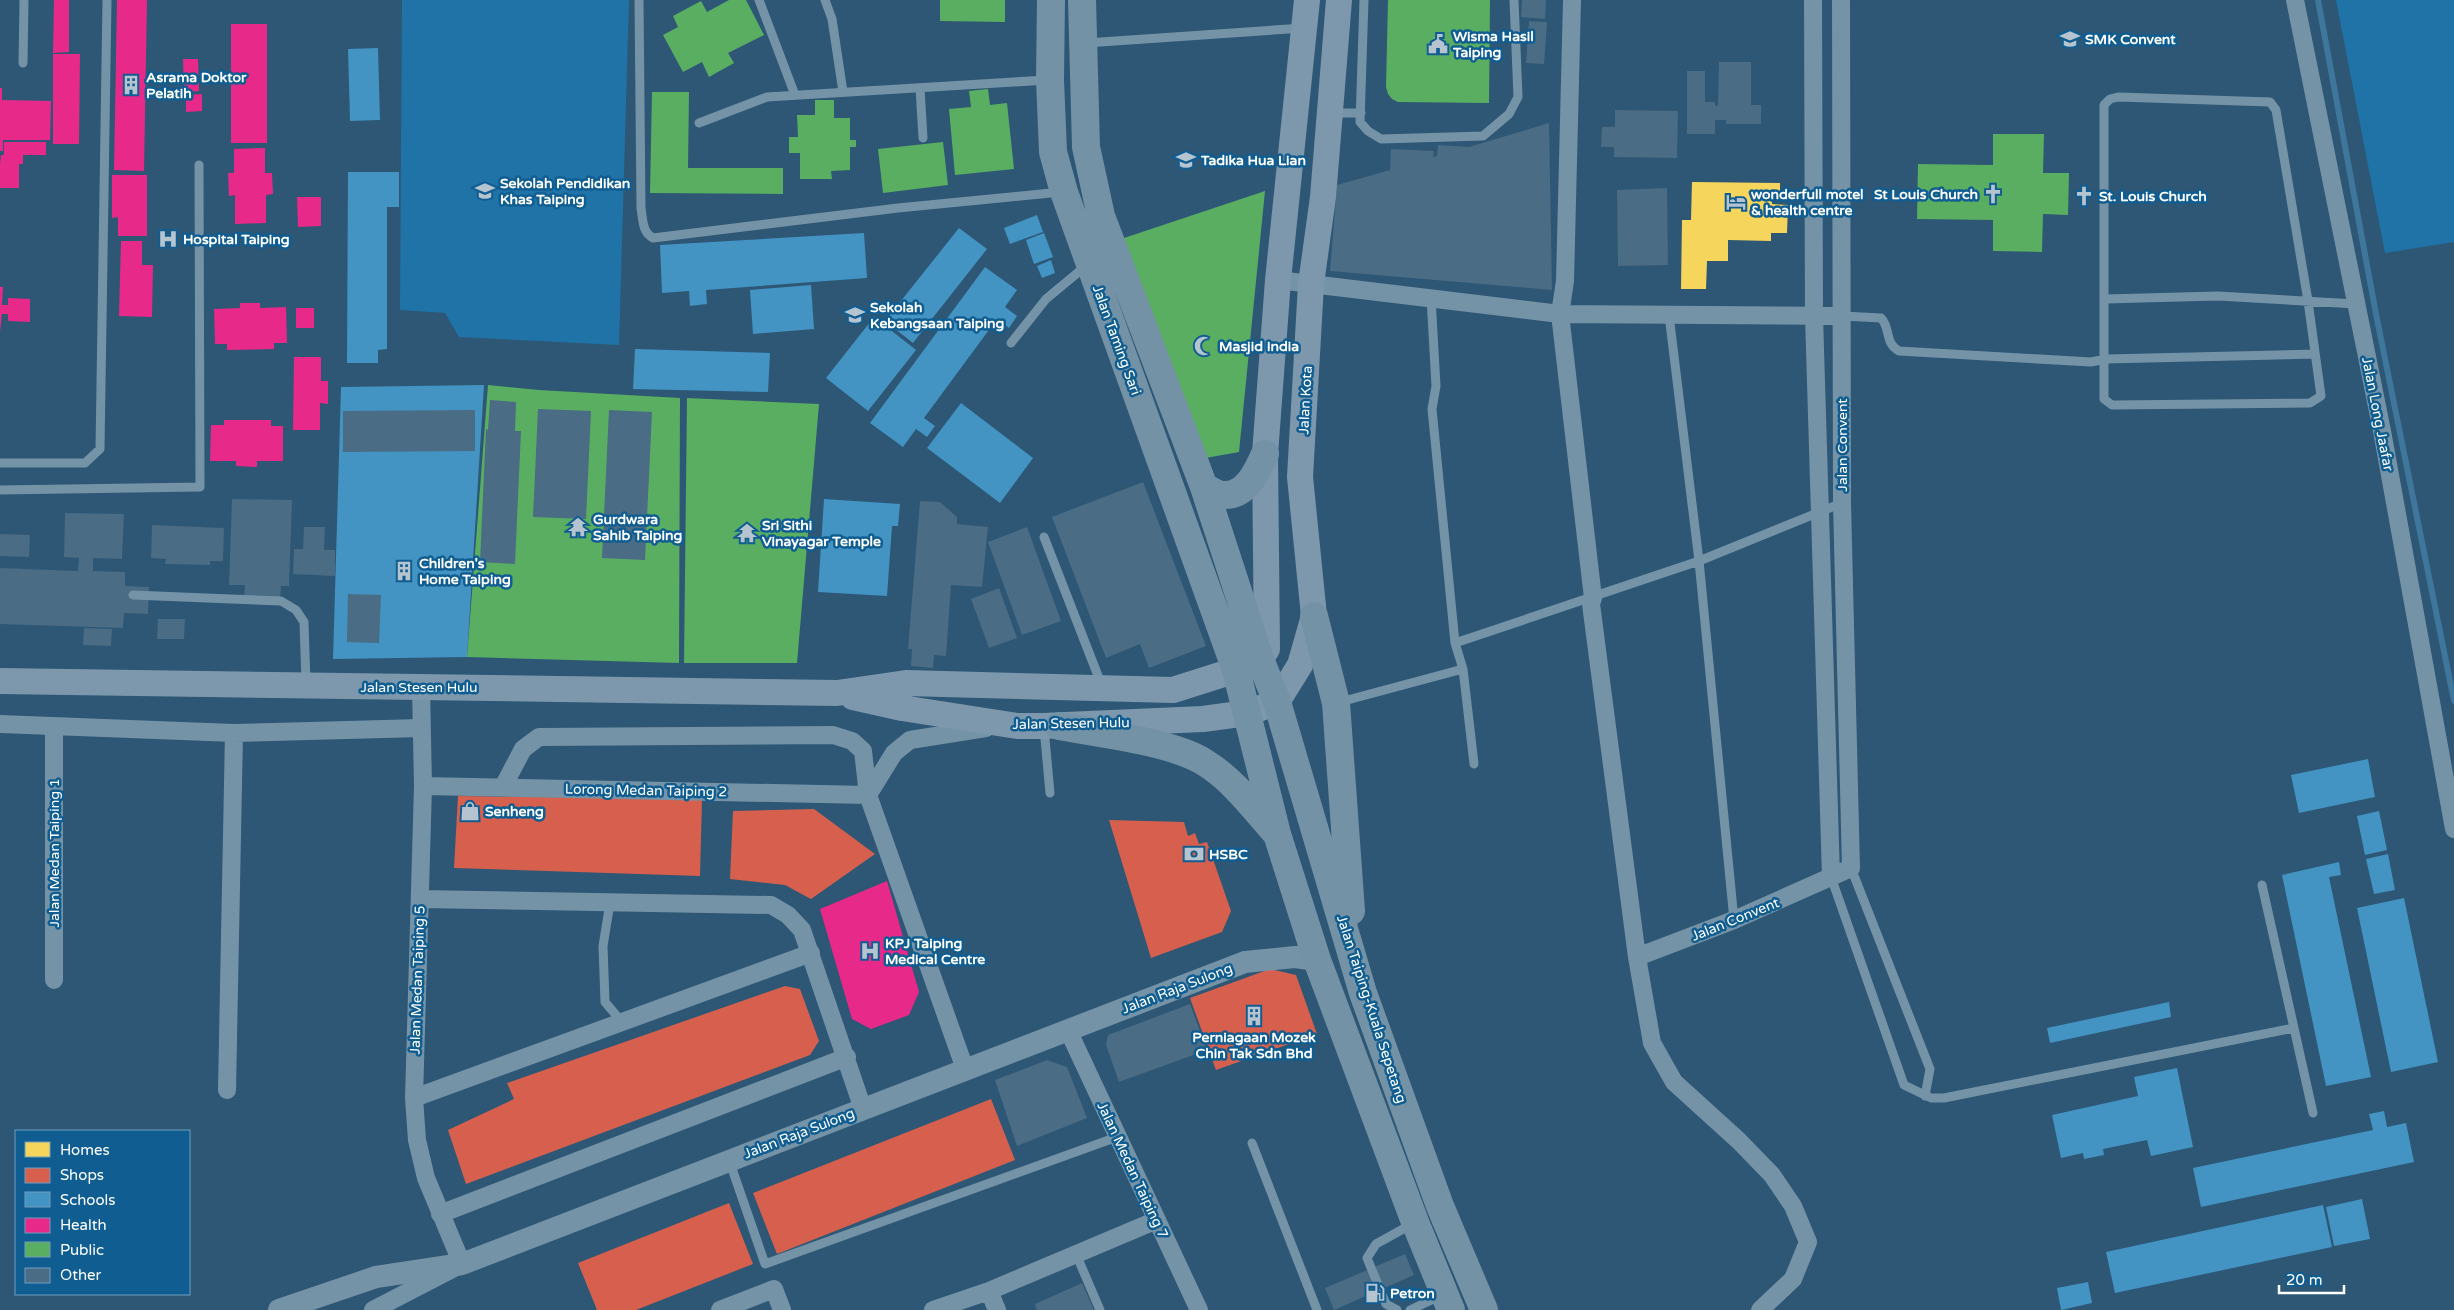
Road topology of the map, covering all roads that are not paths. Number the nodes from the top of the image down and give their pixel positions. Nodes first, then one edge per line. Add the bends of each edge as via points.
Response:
1 (24, 0) edge
2 (107, 0) edge
3 (639, 0) edge
4 (759, 0) edge
5 (826, 0) edge
6 (1051, 0) edge
7 (1082, 0) edge
8 (1307, 0) edge
9 (1339, 0) edge
10 (1364, 0) edge
11 (1514, 0) edge
12 (1572, 0) edge
13 (1813, 0) edge
14 (1841, 0) edge
15 (2295, 0) edge
16 (1305, 28) junction
17 (1081, 43) junction
18 (23, 63) dead end
19 (1050, 80) junction
20 (920, 88) junction
21 (843, 92) junction
22 (795, 95) junction
23 (1329, 113) junction
24 (1361, 114) junction
25 (699, 123) dead end
26 (923, 138) dead end
27 (199, 165) dead end
28 (1064, 192) junction
29 (1089, 264) junction
30 (1278, 280) junction
31 (1311, 284) junction
32 (1432, 298) junction
33 (2105, 299) junction
34 (2308, 301) junction
35 (2356, 304) junction
36 (1560, 314) junction
37 (1669, 315) junction
38 (1814, 316) junction
39 (1843, 316) junction
40 (1011, 342) dead end
41 (2315, 354) junction
42 (2106, 359) junction
43 (1265, 454) junction
44 (0, 463) edge
45 (1204, 487) junction
46 (0, 490) edge
47 (1842, 503) junction
48 (1821, 512) junction
49 (1044, 537) dead end
50 (1699, 561) junction
51 (133, 595) dead end
52 (1593, 598) junction
53 (1314, 616) junction
54 (1455, 643) junction
55 (1248, 664) junction
56 (1463, 669) junction
57 (0, 681) edge
58 (306, 687) junction
59 (421, 687) junction
60 (1102, 687) junction
61 (837, 693) junction
62 (1277, 702) junction
63 (1341, 709) junction
64 (1247, 713) junction
65 (0, 724) edge
66 (54, 726) junction
67 (1017, 726) junction
68 (1051, 726) junction
69 (421, 728) junction
70 (234, 733) junction
71 (1474, 764) dead end
72 (423, 786) junction
73 (503, 787) junction
74 (1050, 792) dead end
75 (868, 795) junction
76 (2454, 829) edge
77 (1277, 834) junction
78 (1357, 866) dead end
79 (1851, 868) junction
80 (1831, 877) junction
81 (2262, 885) dead end
82 (420, 899) junction
83 (610, 903) junction
84 (1351, 914) junction
85 (1734, 920) junction
86 (811, 953) junction
87 (1637, 958) junction
88 (1317, 960) junction
89 (54, 980) dead end
90 (1363, 993) junction
91 (621, 1021) junction
92 (2294, 1028) junction
93 (1068, 1030) junction
94 (847, 1057) junction
95 (965, 1069) junction
96 (227, 1090) dead end
97 (1925, 1096) junction
98 (414, 1098) junction
99 (863, 1108) junction
100 (2313, 1113) dead end
101 (1117, 1137) junction
102 (1252, 1143) dead end
103 (729, 1160) junction
104 (440, 1214) junction
105 (1157, 1220) junction
106 (1415, 1222) junction
107 (1076, 1254) junction
108 (462, 1264) junction
109 (989, 1291) junction
110 (1448, 1302) edge
111 (279, 1310) edge
112 (373, 1310) edge
113 (720, 1310) edge
114 (782, 1310) edge
115 (933, 1310) edge
116 (997, 1310) edge
117 (1100, 1310) edge
118 (1199, 1310) edge
119 (1317, 1310) edge
120 (1397, 1310) edge
121 (1410, 1310) edge
122 (1484, 1310) edge
123 (1760, 1310) edge

1 - 18 lane
2 - 44 lane via 100,449 84,463
3 - 28 lane via 641,208 644,228 653,238 898,208
4 - 22 lane
5 - 21 lane
6 - 19 main road, Jalan Taming Sari
7 - 17 main road, Jalan Taming Sari
8 - 16 main road
9 - 23 main road, Jalan Kota
10 - 24 lane
11 - 24 lane via 1518,97 1498,126 1483,136 1381,138 1368,132 1360,122
12 - 36 street via 1565,281
13 - 38 street, Jalan Convent
14 - 39 street, Jalan Convent
15 - 35 street, Jalan Long Jaafar
16 - 17 lane
16 - 30 main road
17 - 45 main road, Jalan Taming Sari via 1086,147 1101,216
19 - 20 lane
19 - 28 main road, Jalan Taming Sari via 1054,152
20 - 21 lane
20 - 26 lane
21 - 22 lane
22 - 25 lane via 767,97
23 - 24 lane
23 - 31 main road, Jalan Kota via 1323,197
27 - 46 lane via 200,487
28 - 29 main road, Jalan Taming Sari
29 - 40 lane via 1046,299
29 - 55 main road, Jalan Taming Sari
30 - 31 street
30 - 43 main road
31 - 32 street
31 - 53 main road, Jalan Kota via 1300,477
32 - 36 street
32 - 54 lane via 1436,386 1432,408
33 - 34 lane via 2218,296
33 - 34 lane via 2104,106 2110,99 2118,97 2270,102 2276,110
33 - 42 lane
34 - 35 lane
34 - 41 lane
35 - 76 street, Jalan Long Jaafar
36 - 37 street
36 - 52 street
37 - 38 street
37 - 50 lane
38 - 39 street
38 - 48 street, Jalan Convent
39 - 42 lane via 1880,318 1885,322 1888,342 1899,351 2092,362
39 - 47 street, Jalan Convent
41 - 42 lane
41 - 42 lane via 2322,396 2310,403 2112,404 2104,400
43 - 45 main road via 1256,474 1238,493 1222,495
43 - 55 main road via 1267,649
45 - 55 main road, Jalan Taming Sari
47 - 48 lane
47 - 79 street, Jalan Convent
48 - 50 lane
48 - 80 street, Jalan Convent
49 - 60 lane
50 - 52 lane
50 - 85 lane
51 - 58 lane via 280,601 296,610 304,622
52 - 54 lane
52 - 87 street via 1591,604
53 - 62 main road, Jalan Kota via 1300,665
53 - 63 main road
54 - 56 lane
55 - 60 main road, Jalan Stesen Hulu via 1173,690
55 - 62 main road, Jalan Taiping-Kuala Sepetang
55 - 64 main road
56 - 63 lane
56 - 71 lane
57 - 58 main road, Jalan Stesen Hulu
58 - 59 main road, Jalan Stesen Hulu
59 - 61 main road, Jalan Stesen Hulu
59 - 69 street, Jalan Medan Taiping 5
60 - 61 main road, Jalan Stesen Hulu via 906,683
61 - 67 main road, Jalan Stesen Hulu via 902,708
62 - 64 main road, Jalan Stesen Hulu
62 - 90 main road, Jalan Taiping-Kuala Sepetang
63 - 84 main road
64 - 68 main road, Jalan Stesen Hulu
64 - 77 main road
65 - 66 street
66 - 70 street
66 - 89 street, Jalan Medan Taiping 1
67 - 68 main road, Jalan Stesen Hulu
67 - 75 street via 964,730 910,740 894,753
68 - 74 lane
68 - 77 main road via 1165,747 1202,761 1231,782
69 - 70 street
69 - 72 street, Jalan Medan Taiping 5
70 - 96 street
72 - 73 street, Lorong Medan Taiping 2
72 - 82 street, Jalan Medan Taiping 5
73 - 75 street, Lorong Medan Taiping 2
73 - 75 street via 523,749 539,737 833,735 852,741 862,752
75 - 95 street
77 - 88 main road
78 - 84 lane
79 - 80 street, Jalan Convent
79 - 97 lane via 1930,1069
80 - 85 street, Jalan Convent
80 - 97 lane via 1904,1085
81 - 92 lane
82 - 83 street
82 - 98 street, Jalan Medan Taiping 5
83 - 86 street via 771,905 788,915 802,930
83 - 91 lane via 604,946 605,1002
84 - 90 main road
85 - 87 street, Jalan Convent
86 - 91 street
86 - 94 street
87 - 123 street via 1652,1043 1674,1082 1772,1175 1793,1206 1808,1242 1793,1279
88 - 93 street, Jalan Raja Sulong via 1295,957 1245,962
88 - 106 main road
90 - 122 main road, Jalan Taiping-Kuala Sepetang via 1440,1206
91 - 98 street
92 - 97 lane via 1944,1098
92 - 100 lane
93 - 95 street, Jalan Raja Sulong
93 - 101 street, Jalan Medan Taiping 7
94 - 99 street
94 - 104 street
95 - 99 street, Jalan Raja Sulong
98 - 104 street, Jalan Medan Taiping 5 via 417,1140 426,1178
99 - 103 street, Jalan Raja Sulong
101 - 103 lane via 765,1264
101 - 105 street, Jalan Medan Taiping 7
102 - 119 lane
103 - 108 street, Jalan Raja Sulong
104 - 108 street, Jalan Medan Taiping 5
105 - 107 street
105 - 118 street, Jalan Medan Taiping 7
106 - 110 main road
106 - 120 lane via 1376,1244 1367,1258 1386,1304
107 - 109 street
107 - 117 lane
108 - 111 street, Jalan Raja Sulong via 376,1277
108 - 112 street
109 - 115 street
109 - 116 street
110 - 121 lane
113 - 114 street via 774,1289

